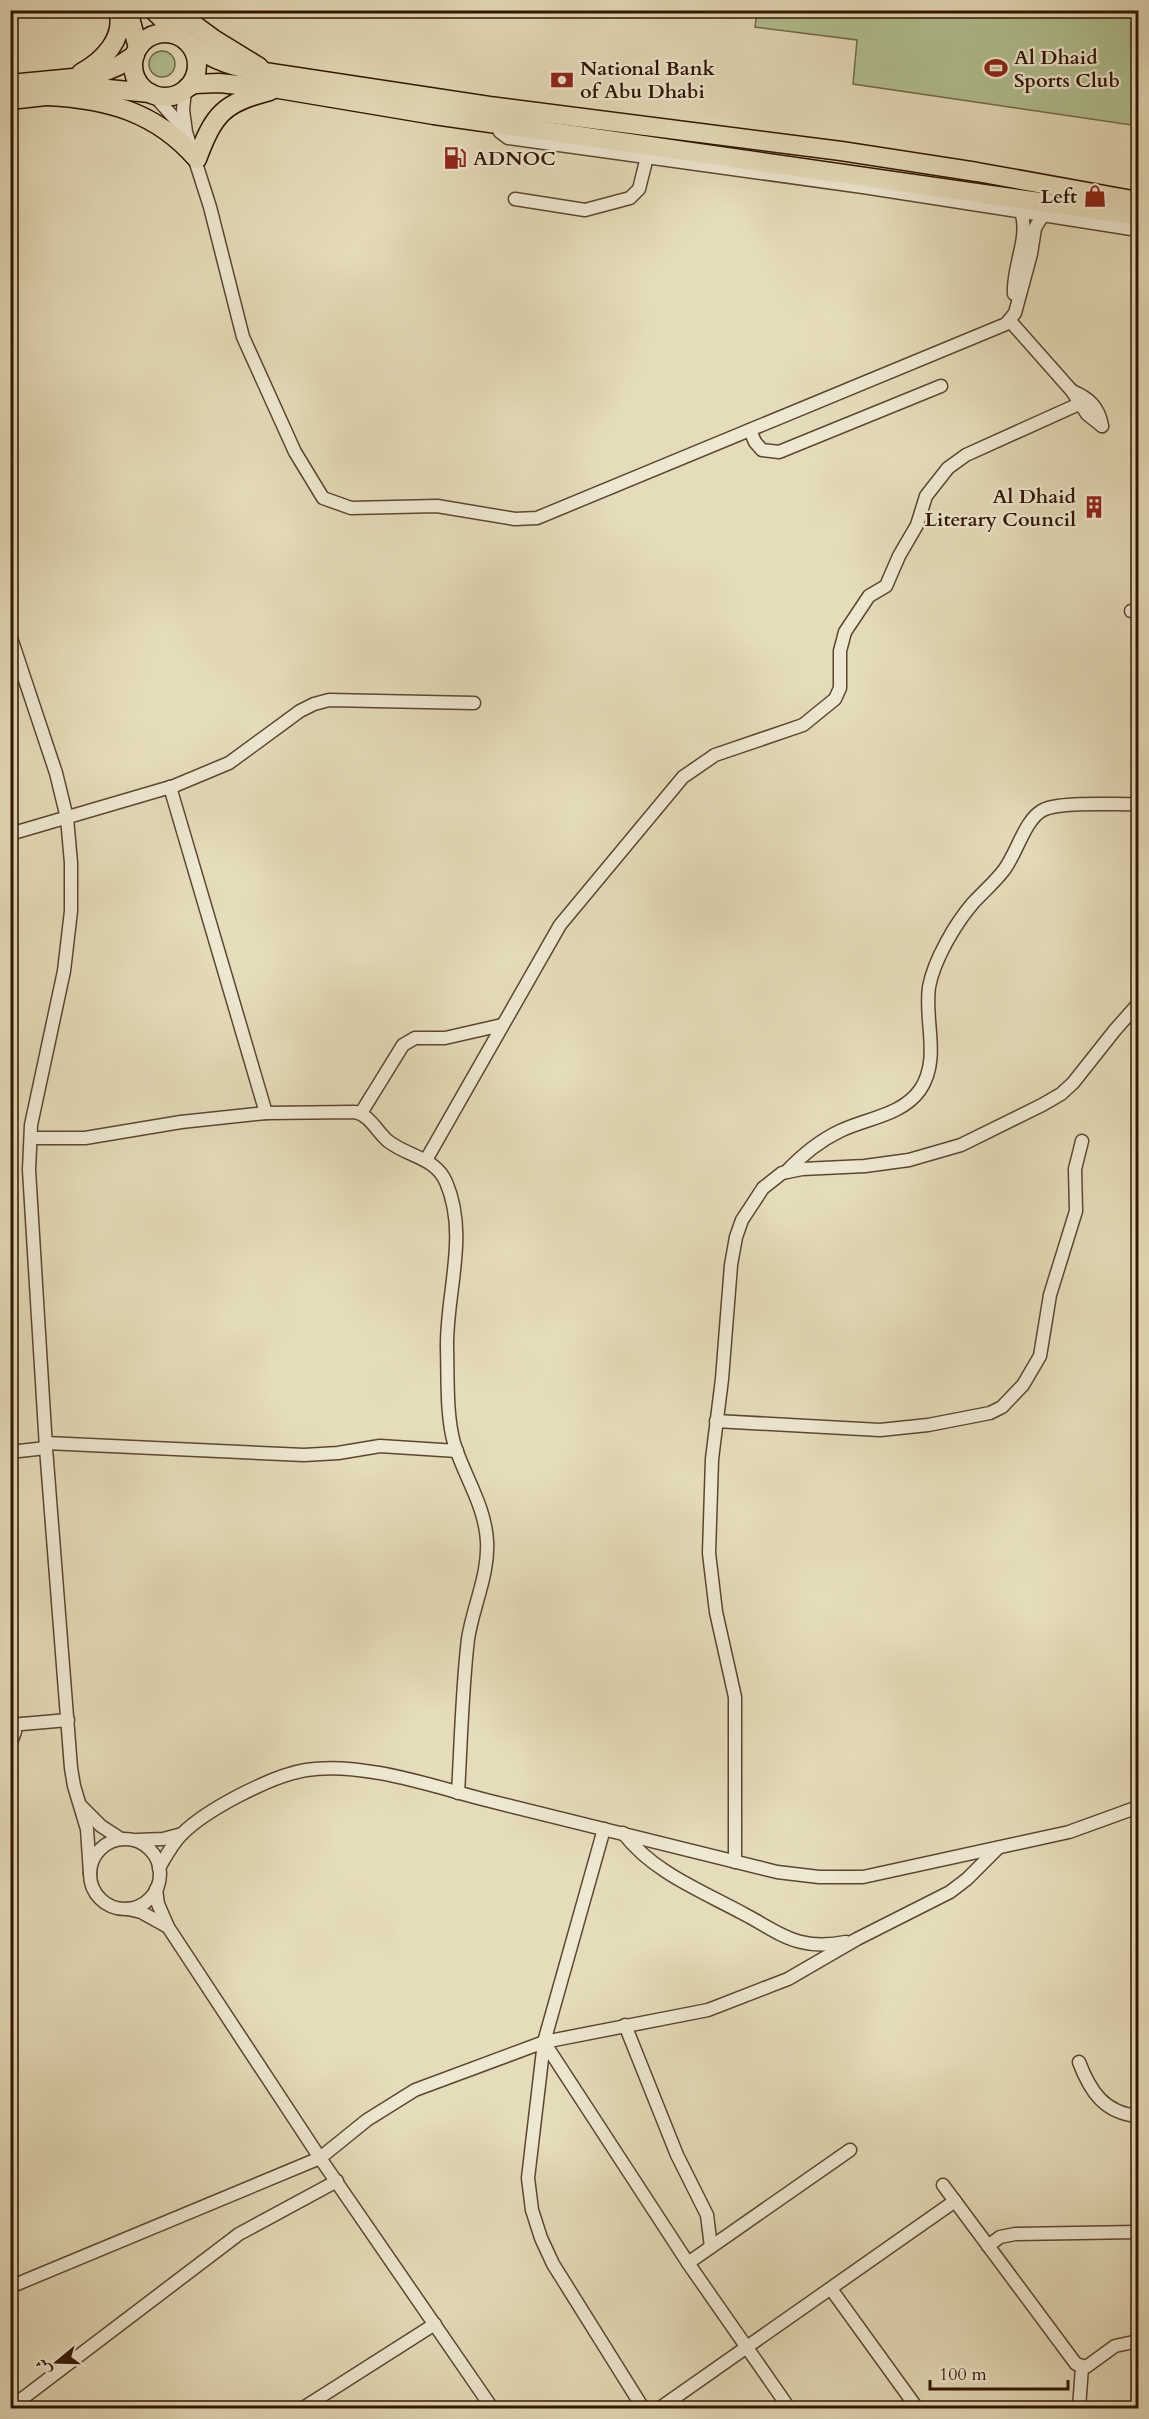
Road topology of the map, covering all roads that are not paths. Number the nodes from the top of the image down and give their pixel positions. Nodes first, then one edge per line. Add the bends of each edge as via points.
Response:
1 (118, 10) edge
2 (128, 10) edge
3 (153, 10) edge
4 (174, 10) edge
5 (184, 39) junction
6 (136, 52) junction
7 (69, 80) junction
8 (275, 81) junction
9 (10, 84) edge
10 (186, 88) junction
11 (152, 94) junction
12 (48, 96) junction
13 (10, 100) edge
14 (495, 123) junction
15 (186, 132) junction
16 (647, 157) junction
17 (196, 159) junction
18 (515, 199) dead end
19 (1123, 207) edge
20 (1021, 211) junction
21 (1043, 215) junction
22 (1138, 216) edge
23 (1138, 228) edge
24 (1028, 236) junction
25 (1010, 321) junction
26 (942, 386) dead end
27 (1072, 391) junction
28 (1078, 404) junction
29 (750, 430) junction
30 (10, 635) edge
31 (474, 703) dead end
32 (170, 787) junction
33 (1138, 804) edge
34 (67, 818) junction
35 (10, 834) edge
36 (1138, 1005) edge
37 (502, 1025) junction
38 (266, 1113) junction
39 (361, 1113) junction
40 (31, 1138) junction
41 (1082, 1141) dead end
42 (426, 1160) junction
43 (786, 1172) junction
44 (716, 1421) junction
45 (46, 1446) junction
46 (457, 1451) junction
47 (10, 1452) edge
48 (68, 1720) junction
49 (12, 1722) edge
50 (10, 1744) edge
51 (458, 1793) junction
52 (80, 1806) junction
53 (1138, 1807) edge
54 (604, 1829) junction
55 (183, 1833) junction
56 (622, 1833) junction
57 (126, 1839) junction
58 (997, 1849) junction
59 (735, 1862) junction
60 (159, 1868) junction
61 (90, 1874) junction
62 (156, 1888) junction
63 (124, 1908) junction
64 (168, 1927) junction
65 (857, 1939) junction
66 (625, 2025) junction
67 (544, 2042) junction
68 (1079, 2062) dead end
69 (1138, 2116) edge
70 (850, 2150) dead end
71 (320, 2158) junction
72 (337, 2181) junction
73 (943, 2185) dead end
74 (955, 2201) junction
75 (1138, 2232) edge
76 (988, 2246) junction
77 (711, 2247) junction
78 (688, 2263) junction
79 (10, 2288) edge
80 (831, 2289) junction
81 (435, 2324) junction
82 (1138, 2341) edge
83 (746, 2348) junction
84 (1082, 2367) junction
85 (674, 2404) edge
86 (10, 2409) edge
87 (303, 2409) edge
88 (492, 2409) edge
89 (643, 2409) edge
90 (660, 2409) edge
91 (789, 2409) edge
92 (917, 2409) edge
93 (1079, 2409) edge

1 - 7 highway via 118,32 111,48 99,62
2 - 6 highway
3 - 5 highway
4 - 8 highway
5 - 6 highway via 171,33 152,35
5 - 8 highway via 216,61
5 - 10 highway via 194,50 197,69
6 - 7 highway via 102,74
6 - 11 highway via 134,73
7 - 9 highway
8 - 10 highway via 195,84
8 - 14 highway via 434,115
8 - 17 highway via 220,113
8 - 19 highway via 841,151 977,172
10 - 11 highway via 170,96
10 - 15 street
11 - 12 highway via 108,89
11 - 15 street
12 - 13 highway
12 - 17 highway via 96,100 137,113 178,140
14 - 16 street via 508,138
14 - 19 highway
15 - 17 street
16 - 18 street via 639,189 630,198 585,210
16 - 20 street
17 - 29 street via 243,337 295,452 323,498 332,503 360,509 437,506 530,520
19 - 21 street
19 - 22 highway
19 - 23 highway
20 - 21 street
20 - 24 street
21 - 24 street
24 - 25 street via 1014,277 1016,304
25 - 27 street
25 - 29 street
26 - 29 street via 779,452 762,450
27 - 28 street
27 - 28 street via 1093,403 1102,426
28 - 37 street via 951,464 926,496 917,525 886,586 869,596 849,623 842,641 840,688 835,699 798,727 715,754 683,777 560,925
30 - 34 street
31 - 32 street via 329,700 314,704 229,763
32 - 34 street
32 - 38 street
33 - 43 street via 1054,807 1036,815 1004,870 965,913 935,967 928,1001 931,1058 919,1091 899,1108 825,1139
34 - 35 street
34 - 40 street via 71,911 64,971
36 - 43 street via 1065,1091 965,1143 899,1162
37 - 39 street via 445,1038 410,1040 403,1045
37 - 42 street
38 - 39 street
38 - 40 street via 85,1138
39 - 42 street via 391,1143
40 - 45 street via 29,1170
41 - 44 street via 1075,1169 1076,1211 1053,1286 1040,1356 1023,1385 1002,1407 928,1425 879,1430
42 - 46 street via 445,1181 455,1215 447,1346 451,1425
43 - 44 street via 771,1180 756,1196 736,1237
44 - 59 street via 709,1564 735,1697
45 - 46 street via 304,1455 387,1446
45 - 47 street
45 - 48 street
46 - 51 street via 477,1497 487,1542 485,1571 468,1638
48 - 49 street
48 - 52 street via 71,1768
49 - 50 street via 15,1732
51 - 54 street
51 - 55 street via 356,1769 307,1770 282,1776 236,1798
52 - 57 street via 100,1826
52 - 61 street via 89,1841
53 - 58 street via 1068,1832
54 - 56 street
54 - 67 street
55 - 57 street via 152,1841
55 - 60 street
56 - 59 street
56 - 65 street via 658,1868 782,1935 824,1945
57 - 60 street via 150,1850
57 - 61 street via 108,1843 99,1851
58 - 59 street via 862,1877 819,1877
58 - 65 street via 950,1892
60 - 62 street
61 - 63 street via 96,1894 113,1906
62 - 63 street via 146,1901
62 - 64 street
63 - 64 street via 141,1912
64 - 71 street
65 - 66 street via 804,1970 736,2000 695,2013
66 - 67 street
66 - 77 street via 677,2155 707,2216
67 - 71 street via 415,2090 367,2120
67 - 78 street
67 - 89 street via 528,2178 532,2210 553,2264
68 - 69 street via 1100,2100 1117,2111
70 - 77 street
71 - 72 street
71 - 79 street
72 - 81 street
72 - 86 street via 222,2245
73 - 74 street
74 - 76 street
74 - 80 street
75 - 76 street via 1015,2234 1000,2237
76 - 84 street via 1073,2361
77 - 78 street
78 - 83 street
80 - 83 street
80 - 92 street
81 - 87 street
81 - 88 street
82 - 84 street via 1115,2346
83 - 85 street
83 - 91 street
84 - 93 street
85 - 90 street

